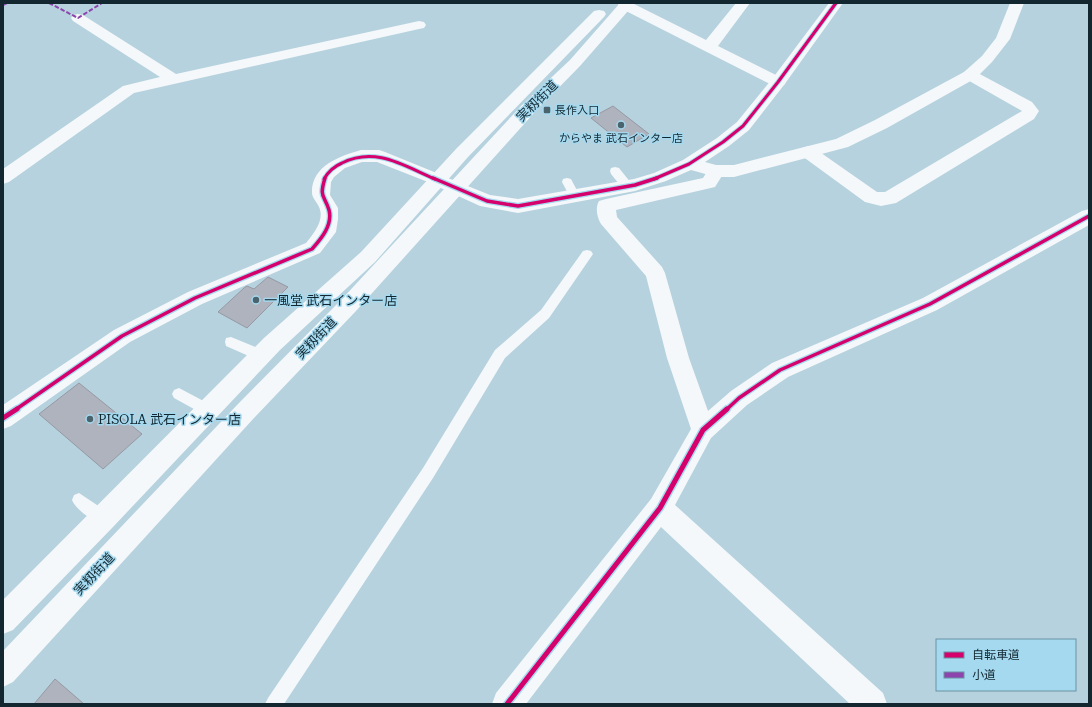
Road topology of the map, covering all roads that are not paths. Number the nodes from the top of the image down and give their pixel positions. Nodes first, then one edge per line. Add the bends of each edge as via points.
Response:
1 (743, 3) edge
2 (836, 3) edge
3 (1017, 3) edge
4 (621, 4) edge
5 (78, 18) dead end
6 (419, 25) dead end
7 (708, 48) junction
8 (970, 74) junction
9 (174, 79) junction
10 (778, 82) junction
11 (808, 152) junction
12 (689, 164) junction
13 (615, 171) dead end
14 (716, 171) junction
15 (3, 178) edge
16 (446, 184) junction
17 (627, 186) junction
18 (1089, 216) edge
19 (587, 254) dead end
20 (231, 342) dead end
21 (260, 355) junction
22 (179, 394) dead end
23 (208, 410) junction
24 (3, 418) edge
25 (703, 430) junction
26 (79, 500) dead end
27 (660, 508) junction
28 (104, 518) junction
29 (3, 620) edge
30 (3, 672) edge
31 (274, 704) edge
32 (507, 704) edge
33 (872, 704) edge

1 - 7 street
2 - 10 street
3 - 8 street via 1003,39 987,60
4 - 7 street
4 - 16 street, 実籾街道 via 575,63
5 - 9 street
6 - 9 street
7 - 10 street
8 - 11 street via 842,143
8 - 11 street via 1031,111 889,198 872,197
9 - 15 street via 129,89
10 - 12 street via 743,126
11 - 14 street via 734,171
12 - 14 street
12 - 17 street via 660,177
13 - 17 lane
14 - 25 street via 709,183 606,206 608,219 655,273 678,358
16 - 17 street via 487,201 518,206 571,189
16 - 21 street, 実籾街道
16 - 24 street via 379,156 360,156 339,164 322,182 322,194 328,208 329,219 326,232 313,248 195,298 122,336
16 - 30 street, 実籾街道 via 432,216
18 - 25 street via 930,304 780,370 738,398
19 - 31 lane via 545,314 500,354 428,473
20 - 21 lane
21 - 23 street, 実籾街道
22 - 23 lane
23 - 28 street, 実籾街道
25 - 27 street
26 - 28 lane
27 - 32 street
27 - 33 street
28 - 29 street, 実籾街道

